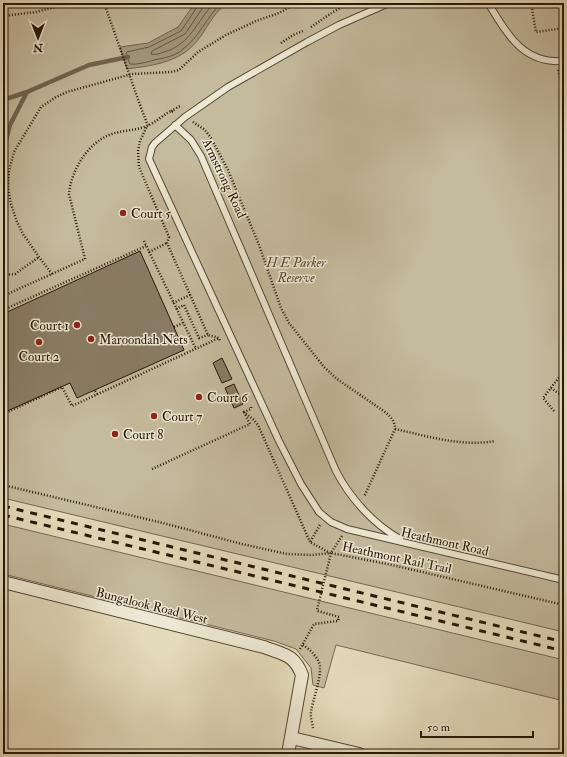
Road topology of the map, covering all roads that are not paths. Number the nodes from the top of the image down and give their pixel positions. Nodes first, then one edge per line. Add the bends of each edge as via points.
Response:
1 (389, 3) edge
2 (488, 3) edge
3 (564, 61) edge
4 (175, 125) junction
5 (410, 544) junction
6 (564, 580) edge
7 (3, 582) edge
8 (292, 738) junction
9 (288, 754) edge
10 (359, 754) edge

1 - 4 lane via 339,25 248,75
2 - 3 lane via 515,44 545,60
4 - 5 lane, Armstrong Road via 191,140 201,156 336,471 360,506 393,536
4 - 5 lane, Heathmont Road via 155,143 149,159 279,441 307,495 319,512 338,526
5 - 6 lane, Heathmont Road
7 - 8 street, Bungalook Road West via 264,647 292,659 302,675
8 - 9 street
8 - 10 street

